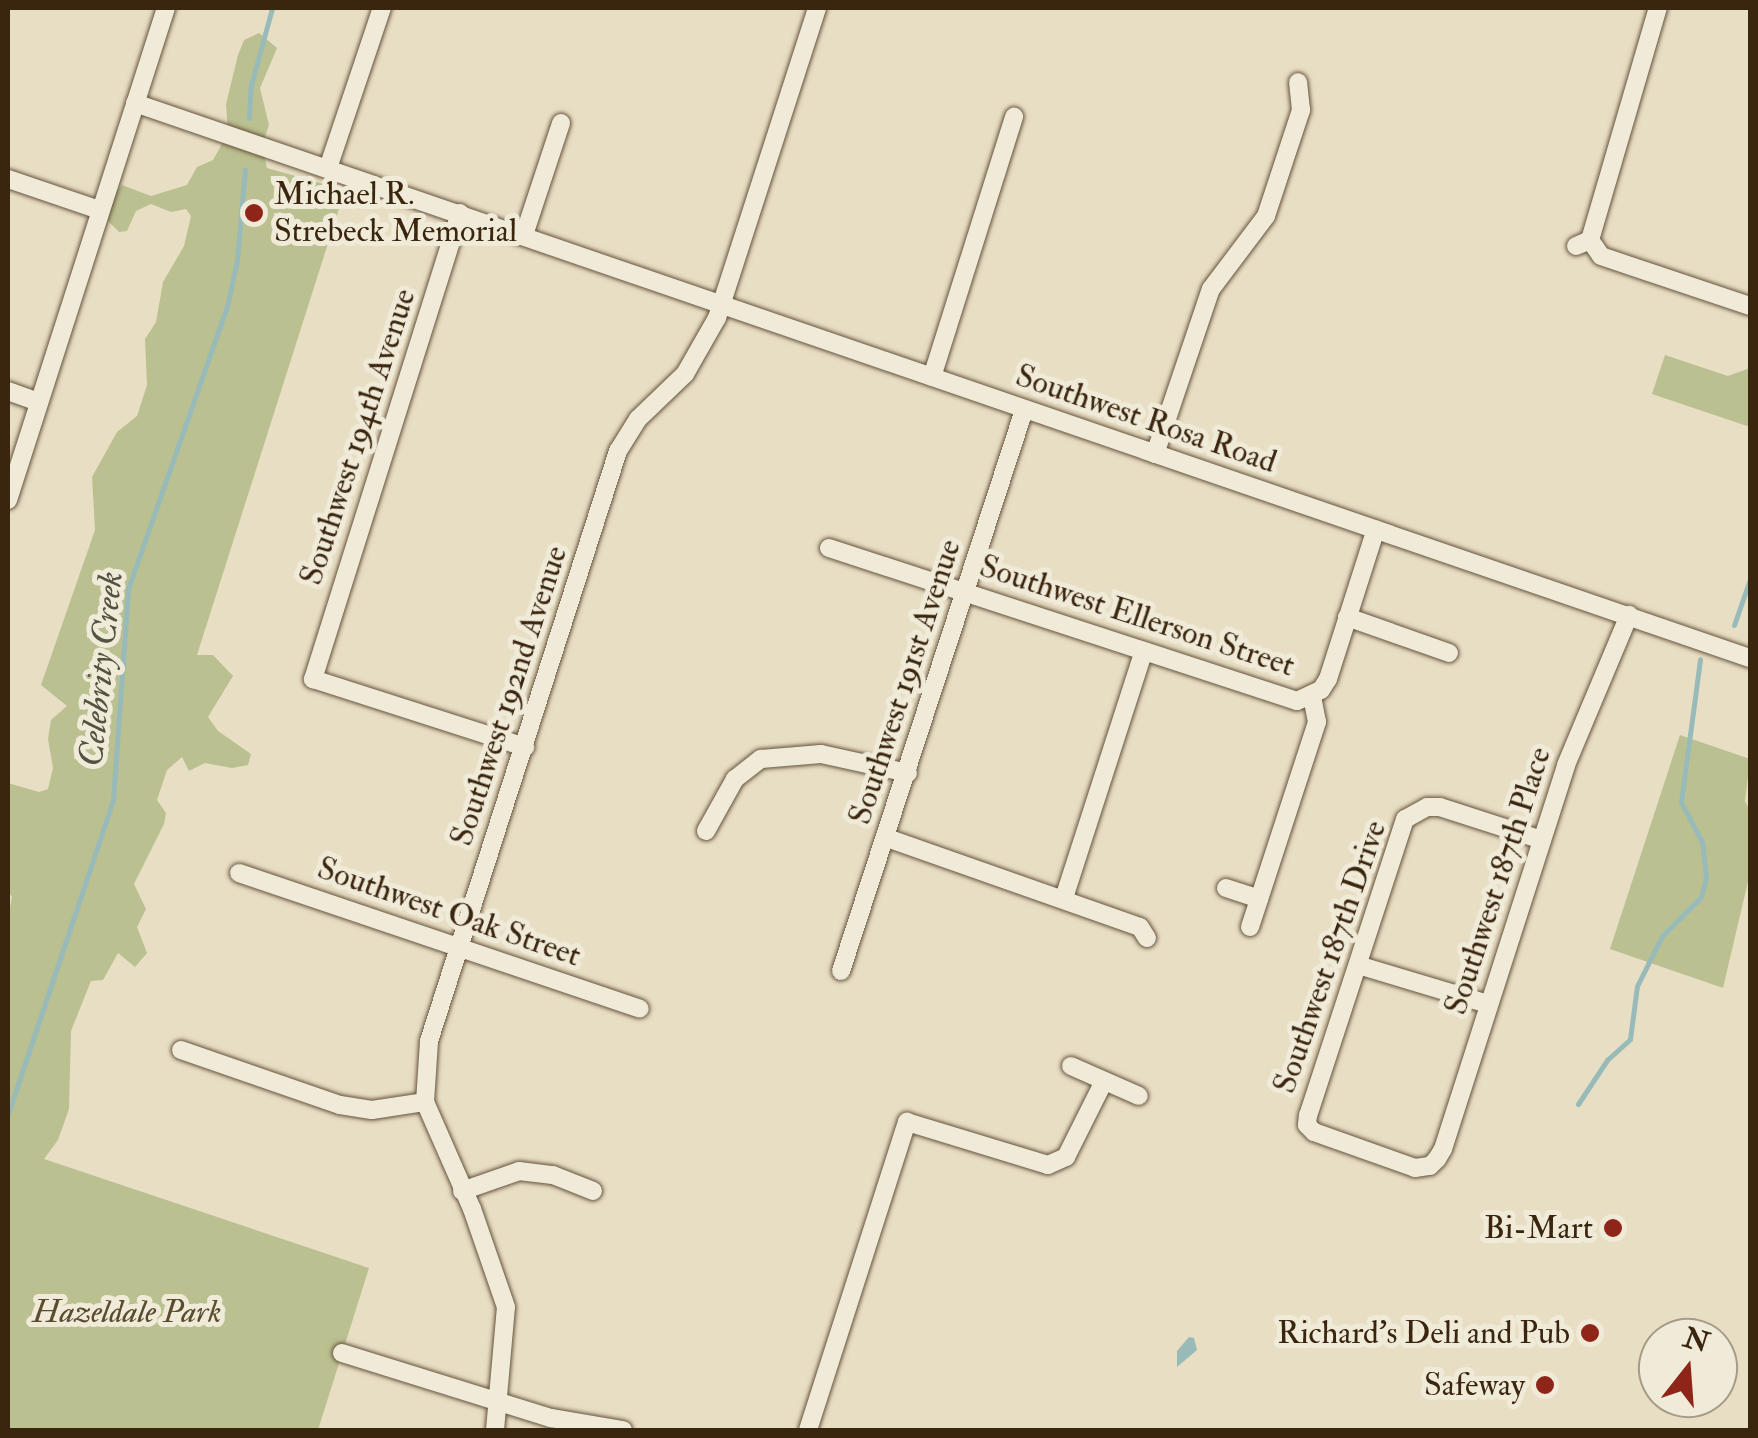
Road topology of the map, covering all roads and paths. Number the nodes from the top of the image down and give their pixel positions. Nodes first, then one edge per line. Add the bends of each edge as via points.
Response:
1 (166, 8) edge
2 (382, 8) edge
3 (817, 8) edge
4 (1658, 8) edge
5 (1298, 82) dead end
6 (135, 103) junction
7 (1014, 117) dead end
8 (562, 123) dead end
9 (328, 168) junction
10 (8, 179) edge
11 (99, 210) junction
12 (460, 212) junction
13 (524, 235) junction
14 (721, 304) junction
15 (1750, 306) edge
16 (932, 377) junction
17 (8, 391) edge
18 (39, 402) junction
19 (1024, 410) junction
20 (1155, 454) junction
21 (8, 500) edge
22 (1376, 529) junction
23 (828, 548) dead end
24 (965, 592) junction
25 (1629, 615) junction
26 (1347, 618) junction
27 (1449, 653) dead end
28 (1143, 654) junction
29 (1750, 658) edge
30 (1312, 696) junction
31 (525, 747) junction
32 (908, 773) junction
33 (706, 831) dead end
34 (888, 838) junction
35 (1542, 840) junction
36 (239, 873) dead end
37 (1226, 888) dead end
38 (1064, 898) junction
39 (1259, 899) junction
40 (1250, 927) dead end
41 (1147, 938) dead end
42 (459, 947) junction
43 (1358, 965) junction
44 (841, 971) dead end
45 (1488, 1004) junction
46 (640, 1009) dead end
47 (181, 1050) dead end
48 (1071, 1066) dead end
49 (1104, 1081) junction
50 (1139, 1096) dead end
51 (424, 1102) junction
52 (1430, 1166) joint
53 (593, 1190) dead end
54 (462, 1191) junction
55 (342, 1352) dead end
56 (497, 1401) junction
57 (495, 1430) edge
58 (623, 1430) edge
59 (808, 1430) edge

1 - 6 street
2 - 9 street
3 - 14 street, Southwest 192nd Avenue
4 - 15 street via 1583,243 1601,256
5 - 20 street via 1301,110 1266,216 1211,289
6 - 9 street, Southwest Rosa Road
6 - 11 street
7 - 16 street
8 - 13 street
9 - 12 street, Southwest Rosa Road
10 - 11 street
11 - 18 street
12 - 13 street, Southwest Rosa Road
12 - 31 street, Southwest 194th Avenue via 312,679
13 - 14 street, Southwest Rosa Road
14 - 16 street, Southwest Rosa Road
14 - 31 street, Southwest 192nd Avenue via 700,353 638,418 618,451
16 - 19 street, Southwest Rosa Road
17 - 18 street
18 - 21 street
19 - 20 street, Southwest Rosa Road
19 - 24 street, Southwest 191st Avenue
20 - 22 street, Southwest Rosa Road
22 - 25 street, Southwest Rosa Road
22 - 26 street, Southwest Ellerson Street
23 - 24 street, Southwest Ellerson Street
24 - 28 street, Southwest Ellerson Street
24 - 32 street, Southwest 191st Avenue
25 - 29 street, Southwest Rosa Road
25 - 35 street, Southwest 187th Place
26 - 27 street
26 - 30 street, Southwest Ellerson Street via 1328,679
28 - 30 street, Southwest Ellerson Street via 1283,700
28 - 38 street
30 - 39 street via 1316,722
31 - 42 street, Southwest 192nd Avenue
32 - 33 street via 821,754 761,759 735,778
32 - 34 street, Southwest 191st Avenue
34 - 38 street
34 - 44 street, Southwest 191st Avenue
35 - 43 street, Southwest 187th Drive via 1440,807 1416,811 1399,830
35 - 45 street, Southwest 187th Place
36 - 42 street, Southwest Oak Street
37 - 39 street
38 - 41 street via 1140,926
39 - 40 street
42 - 46 street, Southwest Oak Street
42 - 51 street, Southwest 192nd Avenue via 429,1042
43 - 45 street
43 - 52 street, Southwest 187th Drive via 1307,1125 1324,1139 1415,1168
45 - 52 street, Southwest 187th Place via 1443,1149
47 - 51 street via 340,1105 372,1110
48 - 49 street
49 - 50 street
49 - 59 street via 1066,1157 1048,1166 907,1122
51 - 54 street, Southwest 192nd Avenue
53 - 54 street via 518,1171
54 - 56 street, Southwest 192nd Avenue via 506,1307
55 - 56 street
56 - 57 street, Southwest 192nd Avenue
56 - 58 street

